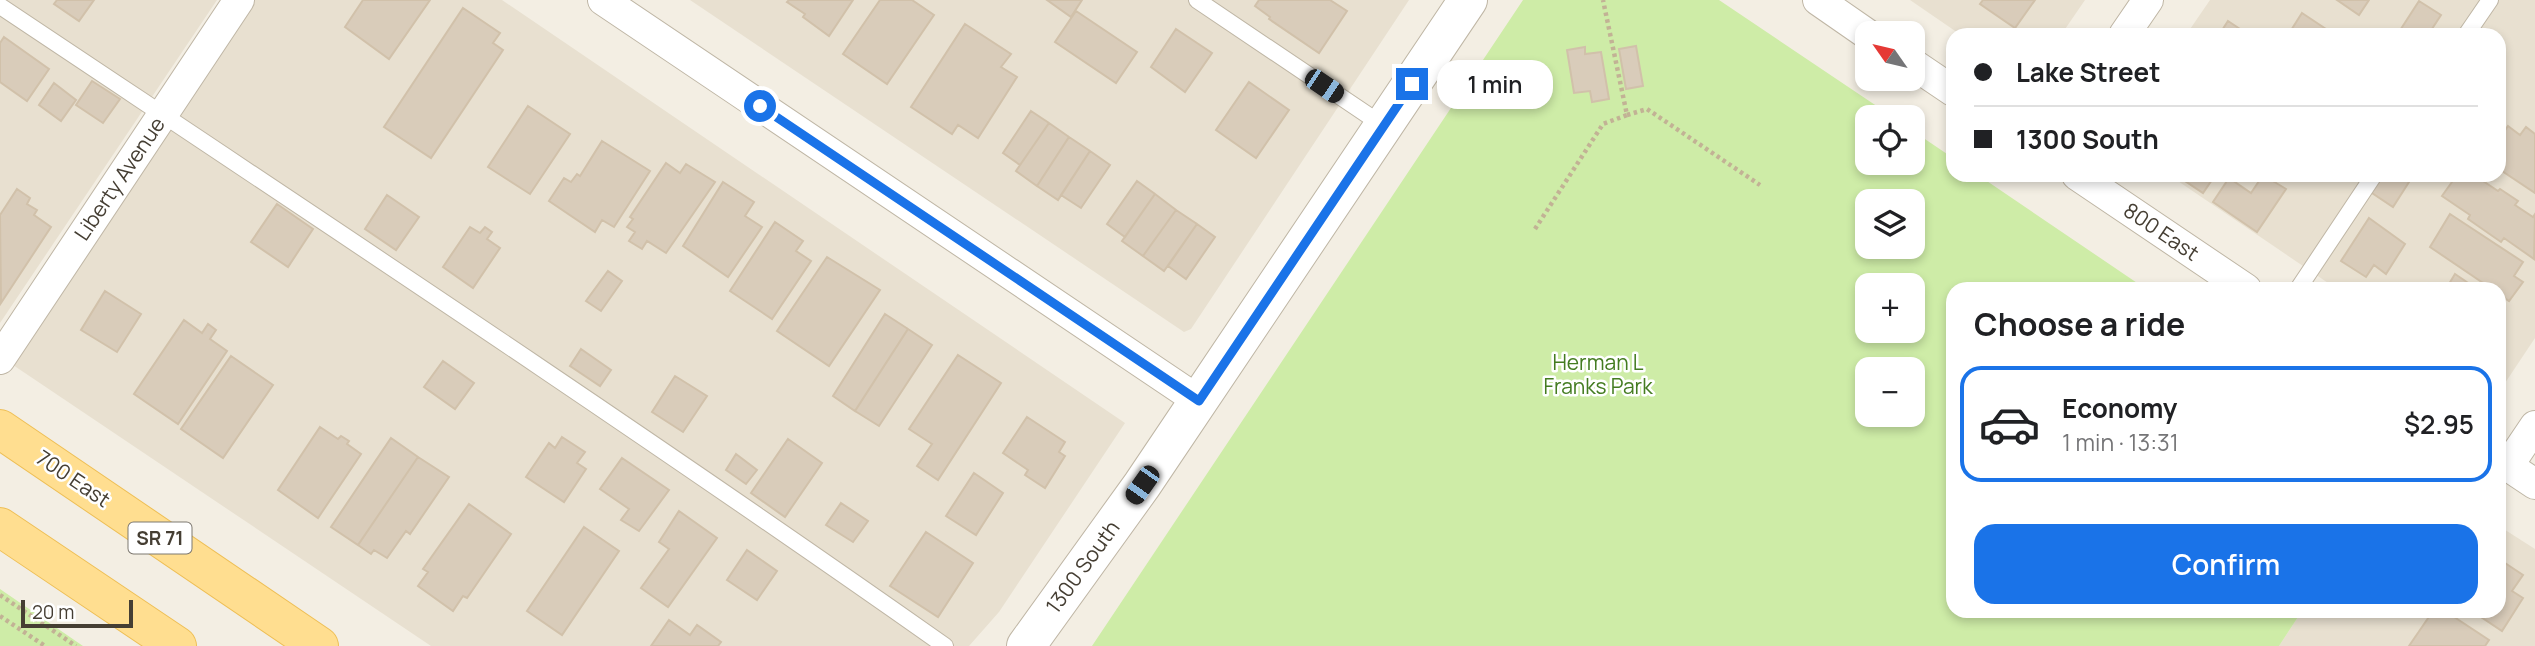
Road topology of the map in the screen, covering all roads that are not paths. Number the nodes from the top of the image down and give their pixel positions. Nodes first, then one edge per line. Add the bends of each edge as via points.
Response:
1 (239, 0) edge
2 (603, 0) edge
3 (1197, 0) edge
4 (1468, 0) edge
5 (1818, 0) edge
6 (2148, 0) edge
7 (2490, 0) edge
8 (0, 6) edge
9 (1855, 26) edge
10 (2129, 28) edge
11 (2471, 28) edge
12 (1925, 72) edge
13 (1946, 86) edge
14 (163, 115) junction
15 (1384, 126) junction
16 (2087, 182) edge
17 (2369, 182) edge
18 (2236, 282) edge
19 (2303, 282) edge
20 (0, 359) edge
21 (1199, 401) junction
22 (2535, 426) edge
23 (0, 429) edge
24 (2506, 461) edge
25 (2506, 464) edge
26 (2535, 484) edge
27 (0, 527) edge
28 (177, 646) edge
29 (319, 646) edge
30 (945, 646) edge
31 (1026, 646) edge

1 - 14 street, Liberty Avenue
2 - 21 street
3 - 15 lane
4 - 15 street, 1300 South
5 - 9 street
6 - 10 street
7 - 11 lane
8 - 14 lane
12 - 13 street
14 - 20 street, Liberty Avenue
14 - 30 lane via 704,477
15 - 21 street, 1300 South
16 - 18 street, 800 East
17 - 19 lane
21 - 31 street, 1300 South
22 - 24 street
23 - 29 main road, 700 East / SR 71
25 - 26 street
27 - 28 main road

